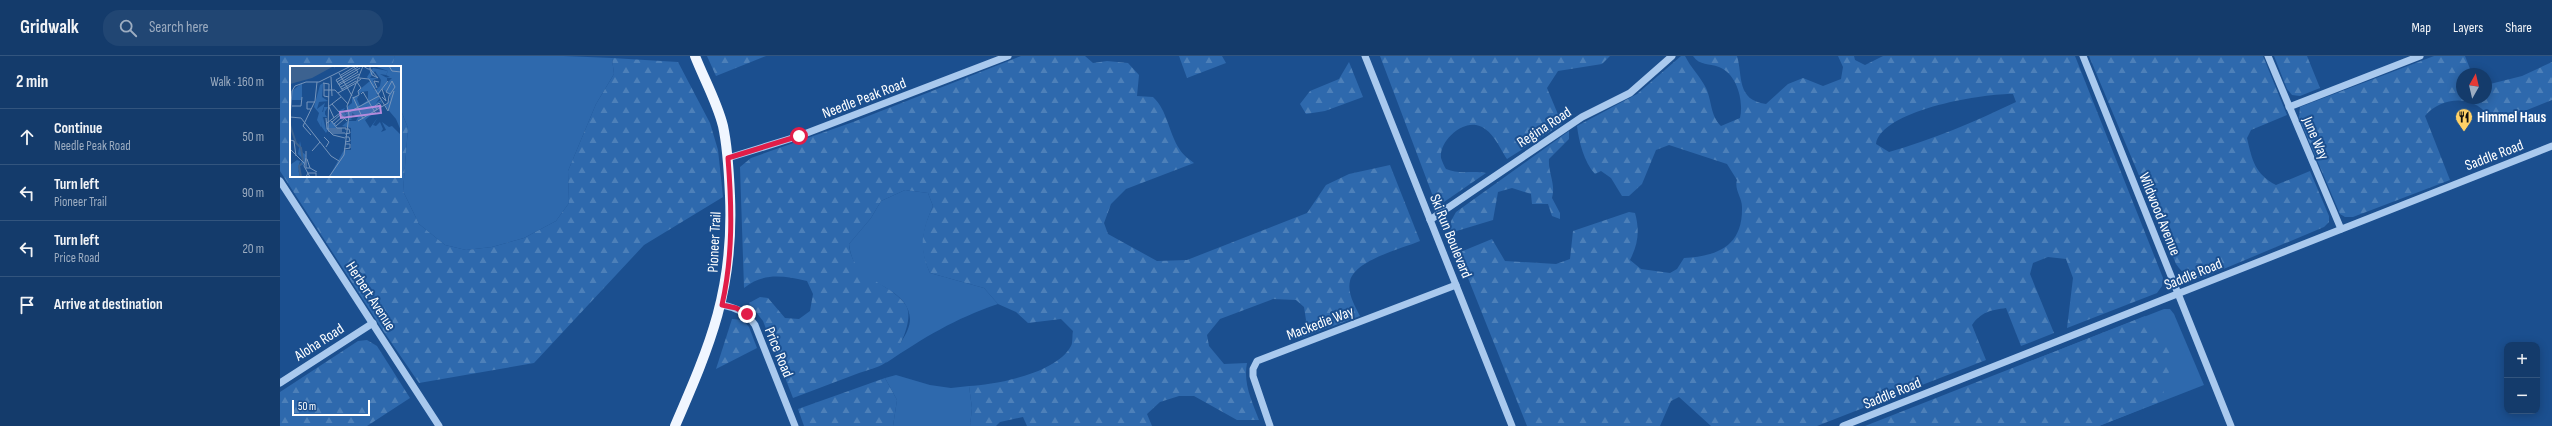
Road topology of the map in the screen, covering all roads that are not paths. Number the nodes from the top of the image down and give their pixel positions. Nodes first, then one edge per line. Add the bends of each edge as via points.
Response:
1 (695, 56) edge
2 (1008, 56) edge
3 (1365, 56) edge
4 (1672, 56) edge
5 (2083, 56) edge
6 (2268, 56) edge
7 (2420, 56) edge
8 (2289, 107) junction
9 (2552, 146) edge
10 (728, 158) junction
11 (280, 180) edge
12 (287, 192) junction
13 (280, 196) edge
14 (1430, 220) junction
15 (2340, 229) junction
16 (1456, 285) junction
17 (2178, 294) junction
18 (722, 305) junction
19 (373, 323) junction
20 (280, 382) edge
21 (439, 426) edge
22 (675, 426) edge
23 (795, 426) edge
24 (1270, 426) edge
25 (1512, 426) edge
26 (1844, 426) edge
27 (2231, 426) edge

1 - 10 main road, Pioneer Trail via 722,125
2 - 10 street, Needle Peak Road via 799,136
3 - 14 street, Ski Run Boulevard
4 - 14 street, Regina Road via 1630,93 1582,117
5 - 17 street, Wildwood Avenue
6 - 8 street, June Way
7 - 8 street
8 - 15 street, June Way
9 - 15 street, Saddle Road
10 - 18 main road, Pioneer Trail via 731,235 730,259
11 - 12 street, Herbert Avenue
12 - 13 street
12 - 19 street, Herbert Avenue
14 - 16 street, Ski Run Boulevard
15 - 17 street, Saddle Road
16 - 24 street, Mackedie Way via 1257,361 1253,376
16 - 25 street, Ski Run Boulevard
17 - 26 street, Saddle Road
17 - 27 street, Wildwood Avenue
18 - 22 main road, Pioneer Trail via 700,370
18 - 23 street, Price Road via 747,314 755,325
19 - 20 street, Aloha Road
19 - 21 street, Herbert Avenue

